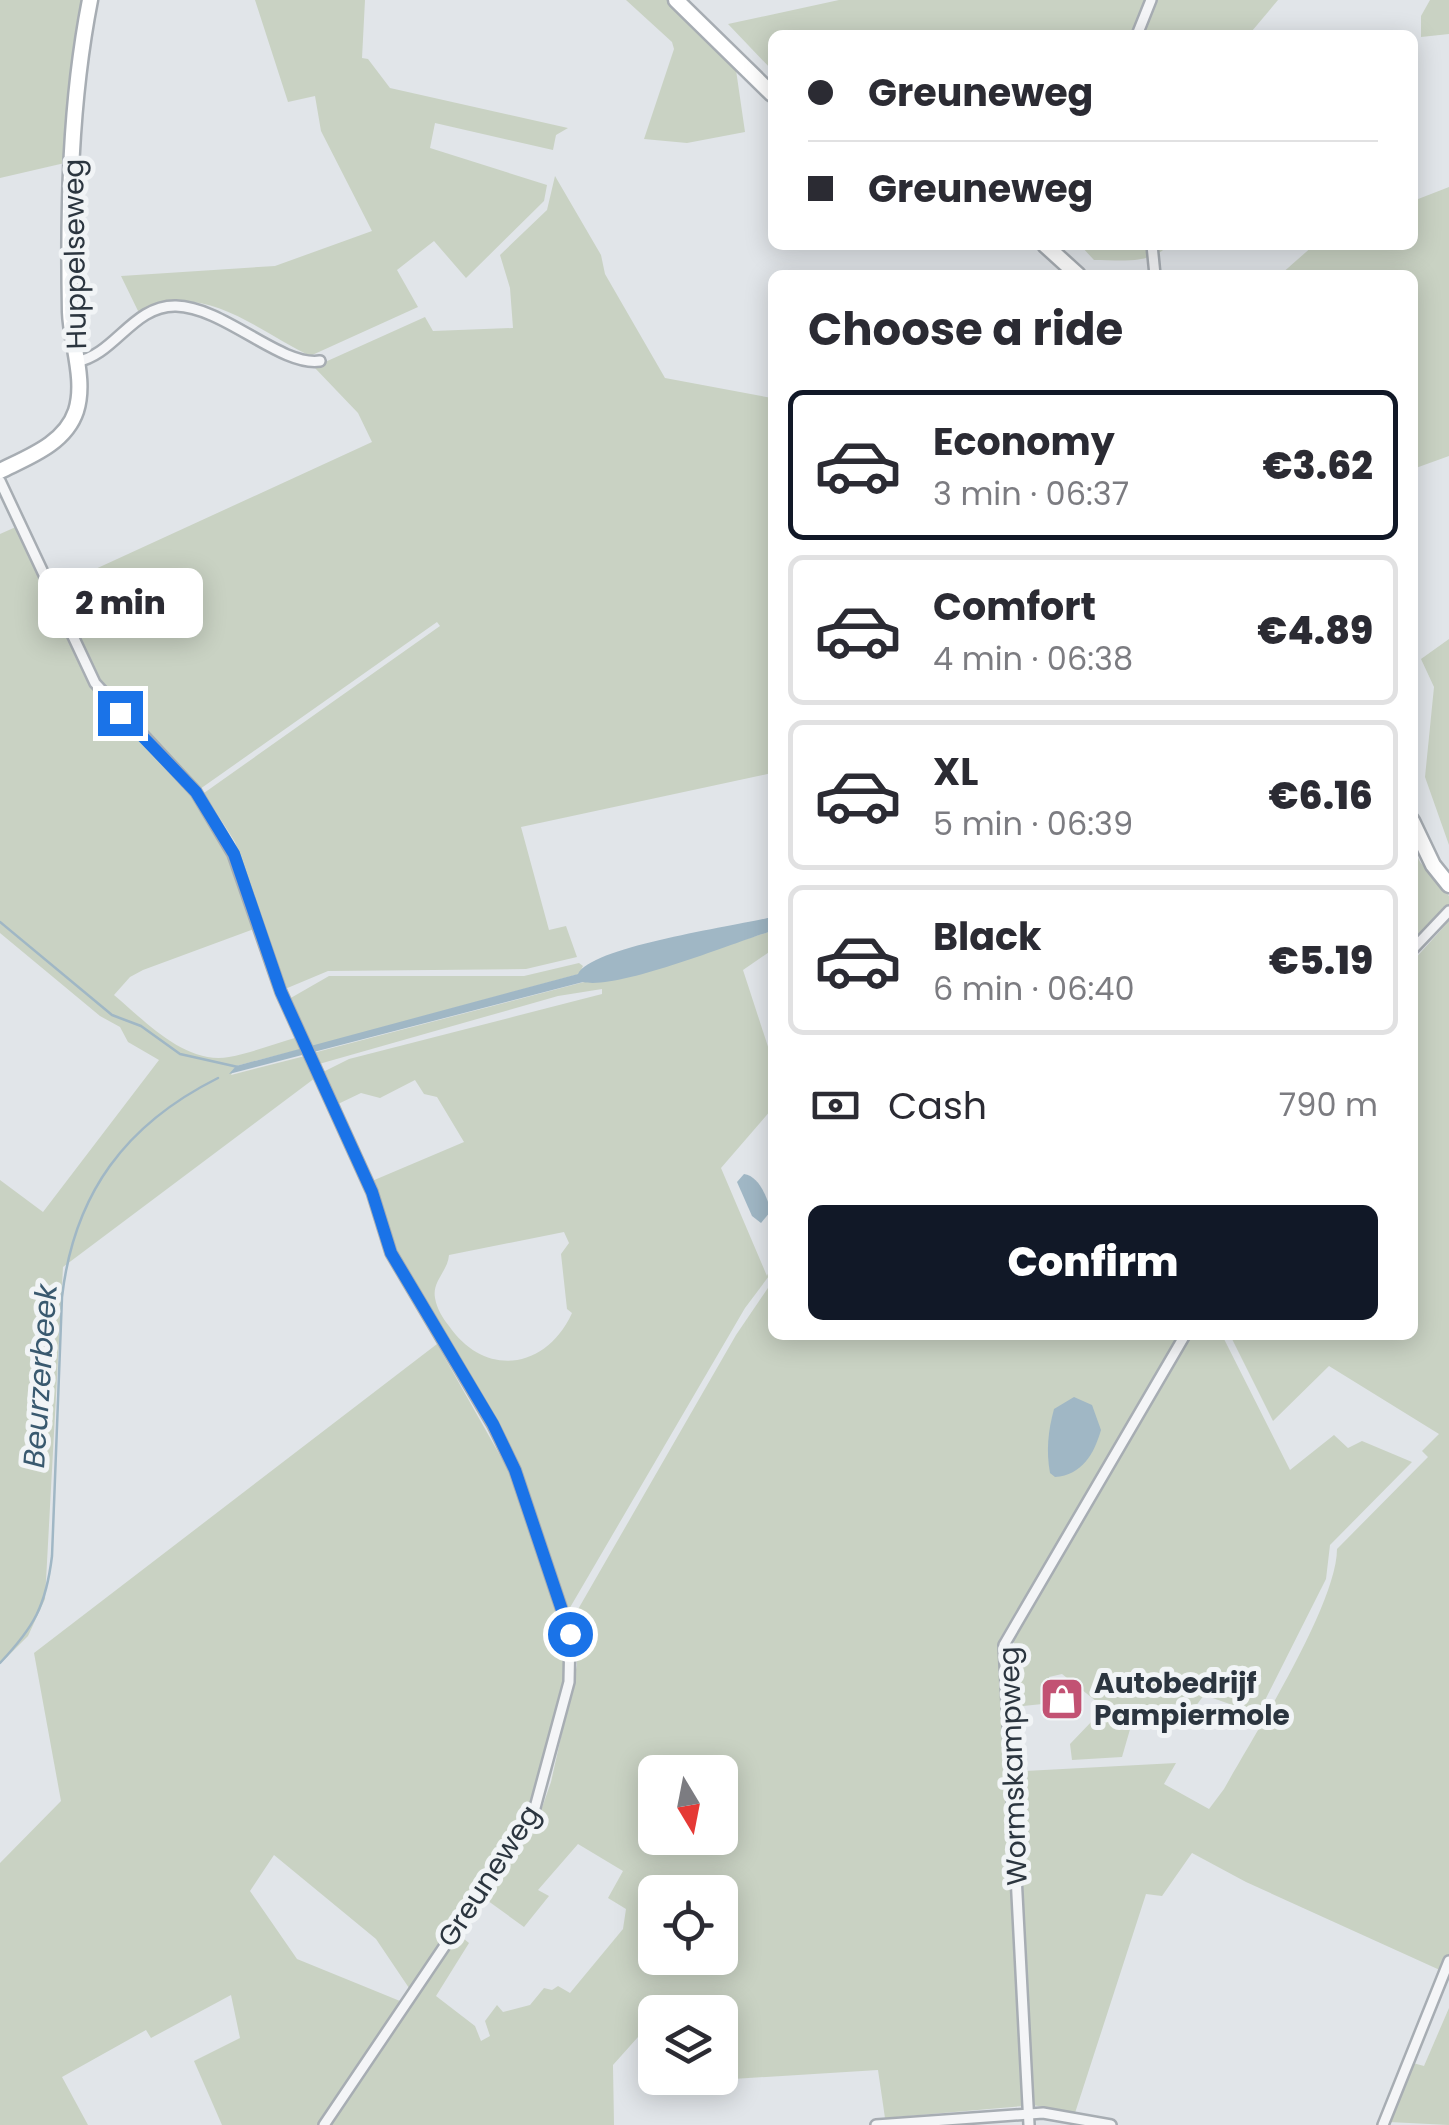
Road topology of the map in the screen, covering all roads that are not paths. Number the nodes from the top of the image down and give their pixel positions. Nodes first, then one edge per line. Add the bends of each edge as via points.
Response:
1 (90, 0) edge
2 (676, 0) edge
3 (1151, 0) edge
4 (1139, 30) edge
5 (768, 90) edge
6 (1050, 250) edge
7 (1072, 270) edge
8 (320, 361) dead end
9 (76, 362) junction
10 (0, 470) edge
11 (0, 482) edge
12 (1418, 833) edge
13 (1449, 885) edge
14 (1449, 910) edge
15 (1418, 944) edge
16 (1182, 1340) edge
17 (1449, 1961) edge
18 (1029, 2120) edge
19 (324, 2125) edge
20 (876, 2125) edge
21 (1112, 2125) edge
22 (1384, 2125) edge

1 - 9 street, Huppelseweg via 75,77 70,316
2 - 5 street
3 - 4 street
6 - 7 street
8 - 9 street via 296,360 224,321 174,306 138,318 88,360
9 - 10 street, Huppelseweg via 78,394 66,428 46,448
11 - 19 street, Greuneweg via 95,682 185,778 234,854 281,992 372,1192 400,1272 493,1424 567,1619 572,1650 565,1704 533,1816
12 - 13 street
14 - 15 street
16 - 18 street, Wormskampweg via 1004,1646
17 - 22 street
18 - 20 street
18 - 21 street

